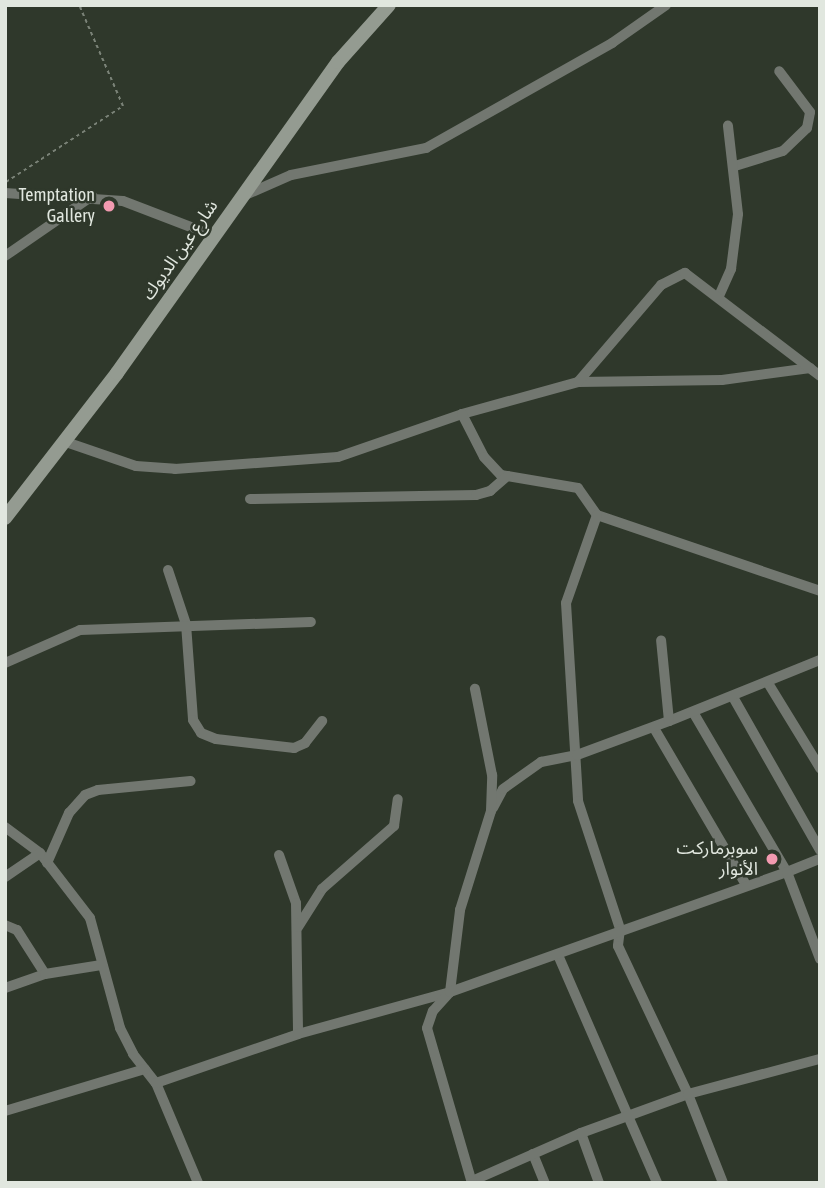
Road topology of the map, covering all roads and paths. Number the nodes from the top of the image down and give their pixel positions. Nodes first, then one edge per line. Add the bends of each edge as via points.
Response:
1 (84, 5) edge
2 (389, 5) edge
3 (666, 5) edge
4 (779, 71) dead end
5 (728, 126) dead end
6 (735, 166) junction
7 (5, 183) edge
8 (5, 193) edge
9 (93, 196) junction
10 (240, 197) junction
11 (214, 236) junction
12 (5, 256) edge
13 (719, 296) junction
14 (810, 368) junction
15 (820, 376) edge
16 (578, 382) junction
17 (462, 414) junction
18 (63, 441) junction
19 (507, 476) junction
20 (250, 499) dead end
21 (597, 515) junction
22 (5, 518) edge
23 (168, 570) dead end
24 (820, 592) edge
25 (311, 622) dead end
26 (186, 624) junction
27 (661, 640) dead end
28 (5, 663) edge
29 (818, 665) edge
30 (768, 683) junction
31 (475, 689) dead end
32 (733, 697) junction
33 (693, 712) junction
34 (322, 721) dead end
35 (669, 721) junction
36 (654, 728) junction
37 (577, 755) junction
38 (820, 768) edge
39 (191, 781) dead end
40 (398, 799) dead end
41 (491, 811) junction
42 (5, 827) edge
43 (820, 850) edge
44 (40, 853) junction
45 (279, 855) dead end
46 (820, 859) edge
47 (47, 863) junction
48 (787, 872) junction
49 (5, 877) edge
50 (746, 885) junction
51 (5, 925) edge
52 (298, 928) junction
53 (620, 929) junction
54 (558, 955) junction
55 (820, 959) edge
56 (101, 965) junction
57 (45, 974) junction
58 (5, 988) edge
59 (450, 992) junction
60 (298, 1034) junction
61 (820, 1059) edge
62 (145, 1069) junction
63 (156, 1083) junction
64 (688, 1094) junction
65 (5, 1111) edge
66 (629, 1118) junction
67 (581, 1133) junction
68 (533, 1154) junction
69 (472, 1182) edge
70 (198, 1183) edge
71 (545, 1183) edge
72 (598, 1183) edge
73 (657, 1183) edge
74 (723, 1183) edge

1 - 7 path via 80,7 123,106
2 - 10 main road, شارع عين الديوك via 338,61
3 - 10 street via 612,43 426,148 292,175
4 - 6 street via 810,112 807,128 783,151
5 - 6 street
6 - 13 street via 735,241 727,285
8 - 9 street
9 - 11 street via 154,210
9 - 12 street
10 - 11 main road, شارع عين الديوك
11 - 18 main road, شارع عين الديوك
13 - 14 street
13 - 16 street via 685,273 674,276
14 - 15 street
14 - 16 street via 722,380
16 - 17 street
17 - 18 street via 338,457 175,469 136,466
17 - 19 street via 484,457
18 - 22 main road, شارع عين الديوك
19 - 20 street via 490,491 467,495
19 - 21 street via 578,488
21 - 24 street
21 - 37 street via 566,603
23 - 26 street
25 - 26 street
26 - 28 street via 80,630
26 - 34 street via 193,720 201,733 216,739 294,748 305,743
27 - 35 street
29 - 30 street
30 - 32 street
30 - 38 street
31 - 41 street via 492,775
32 - 33 street
32 - 43 street
33 - 35 street
33 - 48 street
35 - 36 street
36 - 37 street
36 - 50 street
37 - 41 street via 541,762 503,789
37 - 53 street via 578,802
39 - 47 street via 97,790 85,796 69,813
40 - 52 street via 394,825 322,889
41 - 59 street via 460,910
42 - 44 street
44 - 47 street
44 - 49 street
45 - 52 street via 296,903
46 - 48 street
47 - 56 street via 96,930
48 - 50 street
48 - 55 street
50 - 53 street
51 - 57 street via 17,930
52 - 60 street
53 - 54 street
53 - 64 street via 618,946
54 - 59 street
54 - 66 street
56 - 57 street
56 - 62 street via 120,1028
57 - 58 street
59 - 60 street
59 - 69 street via 433,1010 427,1028
60 - 63 street
61 - 64 street
62 - 63 street
62 - 65 street
63 - 70 street
64 - 66 street
64 - 74 street
66 - 67 street
66 - 73 street
67 - 68 street
67 - 72 street
68 - 69 street
68 - 71 street

